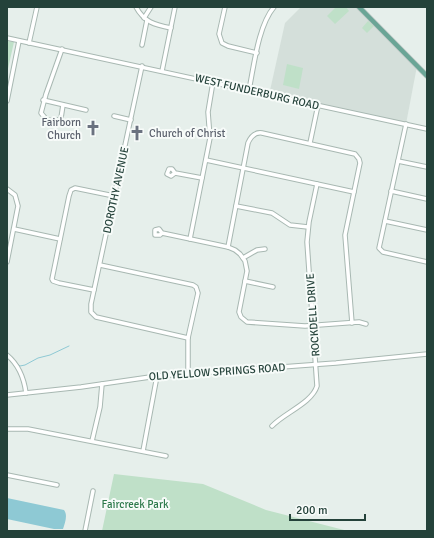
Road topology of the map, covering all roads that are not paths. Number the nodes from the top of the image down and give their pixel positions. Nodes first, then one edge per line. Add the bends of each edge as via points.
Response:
1 (36, 7) edge
2 (136, 7) edge
3 (151, 7) edge
4 (175, 7) edge
5 (225, 7) edge
6 (274, 7) edge
7 (359, 7) edge
8 (145, 19) junction
9 (171, 28) junction
10 (7, 38) edge
11 (19, 41) junction
12 (29, 43) junction
13 (142, 45) dead end
14 (62, 49) junction
15 (257, 52) junction
16 (142, 66) junction
17 (162, 71) junction
18 (427, 76) edge
19 (213, 82) junction
20 (249, 90) junction
21 (44, 100) junction
22 (7, 101) edge
23 (63, 105) junction
24 (318, 105) junction
25 (86, 110) dead end
26 (114, 116) dead end
27 (131, 120) junction
28 (406, 124) junction
29 (427, 129) edge
30 (310, 143) junction
31 (206, 160) junction
32 (398, 161) junction
33 (427, 167) edge
34 (244, 168) junction
35 (175, 173) dead end
36 (202, 178) junction
37 (317, 184) junction
38 (7, 189) edge
39 (391, 191) junction
40 (354, 192) junction
41 (114, 196) junction
42 (427, 199) edge
43 (236, 206) junction
44 (385, 221) junction
45 (308, 228) junction
46 (14, 230) junction
47 (427, 230) edge
48 (162, 233) dead end
49 (190, 239) junction
50 (60, 240) junction
51 (9, 245) edge
52 (228, 247) junction
53 (265, 249) dead end
54 (243, 258) junction
55 (7, 262) edge
56 (427, 262) edge
57 (100, 265) junction
58 (245, 281) junction
59 (273, 287) dead end
60 (94, 290) junction
61 (352, 323) junction
62 (366, 324) dead end
63 (313, 326) junction
64 (188, 338) junction
65 (427, 354) edge
66 (7, 355) edge
67 (316, 364) junction
68 (188, 374) junction
69 (157, 376) junction
70 (102, 384) junction
71 (26, 393) junction
72 (7, 395) edge
73 (272, 426) dead end
74 (7, 429) edge
75 (92, 441) junction
76 (143, 451) junction
77 (166, 456) dead end
78 (7, 475) edge
79 (57, 485) dead end
80 (93, 491) dead end
81 (85, 531) edge

1 - 12 street
2 - 8 street
3 - 8 street
4 - 9 street
5 - 15 street via 219,34 222,42 228,46
6 - 15 street via 264,24
7 - 18 main road
8 - 9 street
8 - 13 street
9 - 17 street
10 - 11 street, WEST FUNDERBURG ROAD
11 - 12 street, WEST FUNDERBURG ROAD
11 - 22 street
12 - 14 street, WEST FUNDERBURG ROAD
14 - 16 street, WEST FUNDERBURG ROAD
14 - 21 street
15 - 20 street
16 - 17 street, WEST FUNDERBURG ROAD
16 - 27 street, DOROTHY AVENUE
17 - 19 street, WEST FUNDERBURG ROAD
19 - 20 street, WEST FUNDERBURG ROAD
19 - 31 street via 208,112 210,133
20 - 24 street, WEST FUNDERBURG ROAD
21 - 23 street
21 - 23 street via 40,111 46,119 53,121 60,119
23 - 25 street
24 - 28 street, WEST FUNDERBURG ROAD
24 - 30 street
26 - 27 street
27 - 41 street, DOROTHY AVENUE
28 - 29 street, WEST FUNDERBURG ROAD
28 - 32 street
30 - 34 street via 254,134 250,138
30 - 40 street via 351,152 358,157 360,163
31 - 34 street
31 - 36 street
32 - 33 street
32 - 39 street
34 - 37 street
34 - 43 street
35 - 36 street
36 - 49 street
37 - 40 street
37 - 45 street, ROCKDELL DRIVE
38 - 46 street via 15,195 18,203
39 - 42 street
39 - 44 street
40 - 61 street via 345,238
41 - 50 street via 73,189 70,192
41 - 57 street, DOROTHY AVENUE
43 - 45 street via 268,212 290,225
43 - 52 street
44 - 47 street
44 - 56 street via 379,246 383,252
45 - 63 street, ROCKDELL DRIVE
46 - 50 street
46 - 51 street
48 - 49 street
49 - 52 street
50 - 60 street via 52,278 56,282
51 - 55 street
52 - 54 street
53 - 54 street via 257,250
54 - 58 street via 246,267
57 - 60 street, DOROTHY AVENUE
57 - 64 street via 196,288 198,291
58 - 59 street
58 - 63 street via 239,310 244,321
60 - 64 street, DOROTHY AVENUE via 90,308 96,317
61 - 62 street
61 - 63 street
63 - 67 street, ROCKDELL DRIVE
64 - 68 street
65 - 67 street, OLD YELLOW SPRINGS ROAD
66 - 71 street via 20,372
67 - 68 street, OLD YELLOW SPRINGS ROAD
67 - 73 street, ROCKDELL DRIVE via 318,382 314,394
68 - 69 street, OLD YELLOW SPRINGS ROAD
69 - 70 street, OLD YELLOW SPRINGS ROAD
69 - 76 street
70 - 71 street, OLD YELLOW SPRINGS ROAD
70 - 75 street via 100,407
71 - 72 street, OLD YELLOW SPRINGS ROAD
74 - 75 street via 28,429
75 - 76 street
76 - 77 street
78 - 79 street
80 - 81 street

